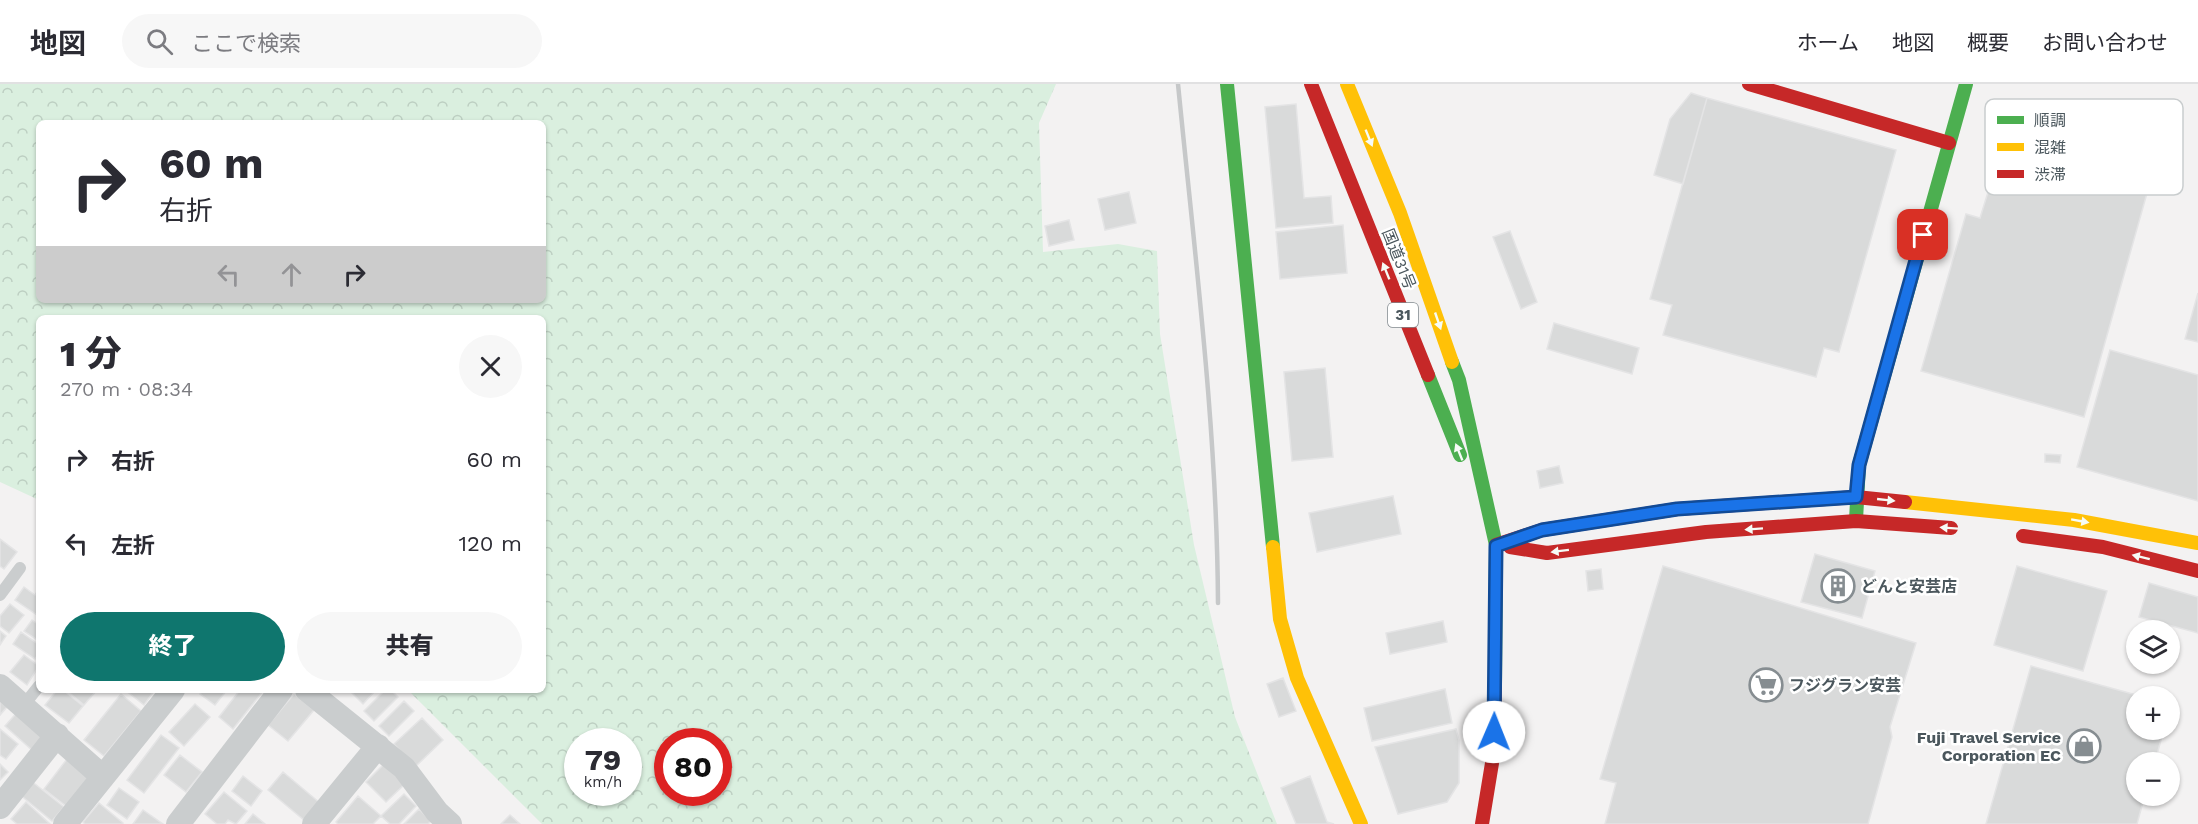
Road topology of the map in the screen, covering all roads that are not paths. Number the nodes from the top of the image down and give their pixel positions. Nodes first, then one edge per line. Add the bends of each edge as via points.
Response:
1 (1227, 84) edge
2 (1311, 84) edge
3 (1347, 84) edge
4 (1749, 84) edge
5 (1966, 84) edge
6 (1949, 142) junction
7 (1856, 497) junction
8 (1856, 521) junction
9 (1963, 528) dead end
10 (2010, 534) dead end
11 (2198, 543) edge
12 (1496, 546) junction
13 (20, 568) dead end
14 (2198, 571) edge
15 (0, 595) edge
16 (0, 687) edge
17 (36, 690) edge
18 (171, 693) edge
19 (279, 693) edge
20 (311, 693) edge
21 (23, 706) junction
22 (57, 735) junction
23 (378, 746) junction
24 (103, 777) junction
25 (0, 807) edge
26 (65, 824) edge
27 (178, 824) edge
28 (314, 824) edge
29 (450, 824) edge
30 (1361, 824) edge
31 (1482, 824) edge

1 - 30 main road via 1280,619 1297,678
12 -> 2 main road, 国道31号 / 31
3 -> 12 main road, 国道31号 / 31 via 1400,213 1459,380
4 - 6 main road
5 - 6 main road
6 - 7 main road via 1859,465
7 - 8 main road
7 -> 11 main road via 2074,520
7 - 12 main road via 1677,509 1542,530
9 -> 8 main road
8 -> 12 main road via 1706,532 1547,553
14 -> 10 main road via 2103,548
12 - 31 main road, 国道31号 / 31 via 1494,751
13 - 15 lane
16 - 21 street
17 - 21 lane
18 - 24 street
19 - 27 street
20 - 23 street
21 - 22 street
22 - 24 street
22 - 25 street
23 - 28 street
23 - 29 street via 404,768
24 - 26 street

